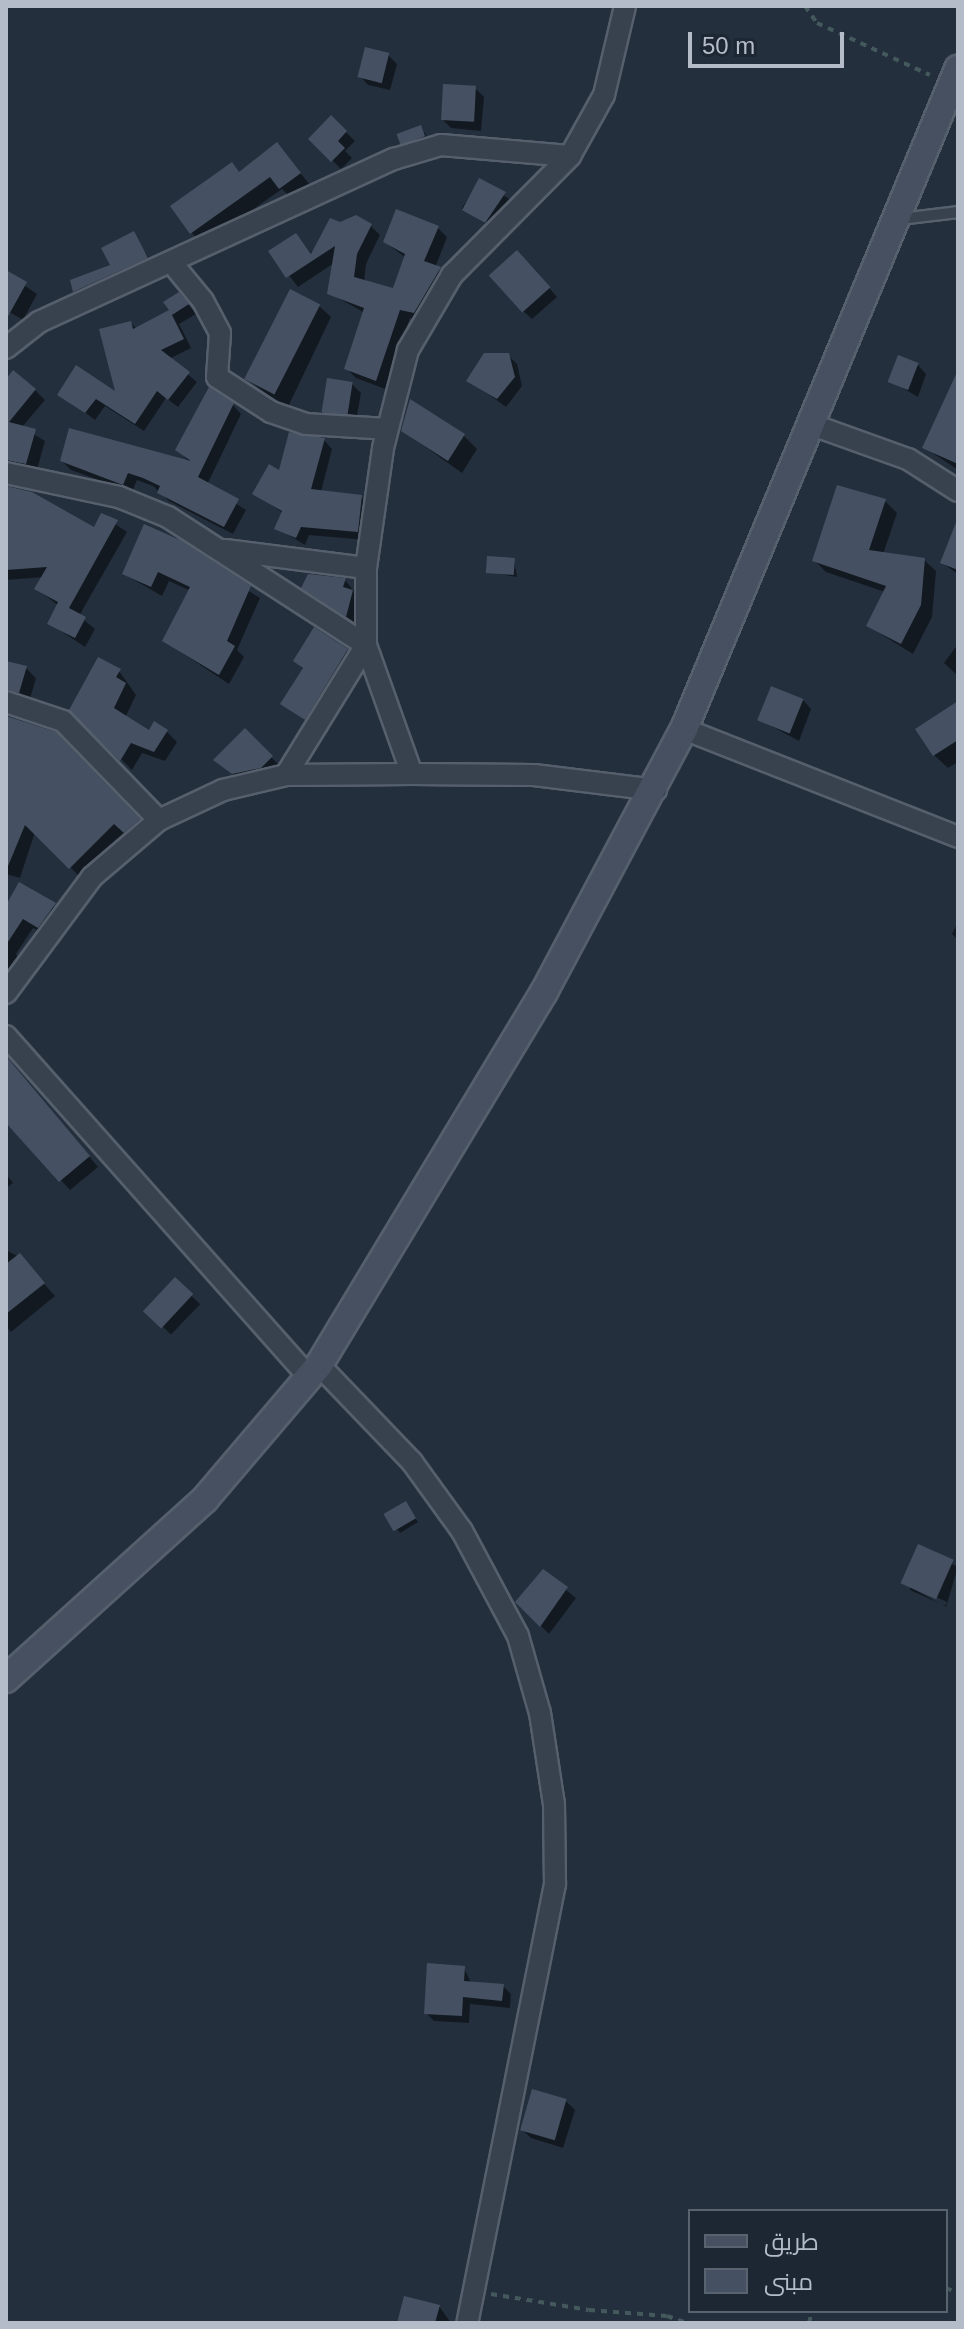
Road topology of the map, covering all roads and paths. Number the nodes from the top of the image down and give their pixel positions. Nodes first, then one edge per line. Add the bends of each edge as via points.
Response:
1 (625, 6) edge
2 (805, 6) edge
3 (955, 77) edge
4 (570, 156) junction
5 (958, 212) edge
6 (898, 219) junction
7 (171, 262) junction
8 (6, 348) edge
9 (810, 424) junction
10 (387, 429) junction
11 (6, 473) edge
12 (958, 491) edge
13 (217, 549) junction
14 (366, 568) junction
15 (366, 645) junction
16 (6, 702) edge
17 (684, 729) junction
18 (412, 774) junction
19 (286, 775) junction
20 (656, 790) junction
21 (159, 820) junction
22 (958, 837) edge
23 (6, 993) edge
24 (6, 1036) edge
25 (314, 1371) junction
26 (6, 1679) edge
27 (471, 2285) junction
28 (467, 2323) edge
29 (687, 2323) edge

1 - 4 street via 604,95
2 - 3 path via 817,23
3 - 6 main road
4 - 7 street via 441,145 394,159
4 - 10 street via 452,275 408,350
5 - 6 lane
6 - 9 main road
7 - 8 street via 39,322
7 - 10 street via 203,301 220,333 217,377 271,412 306,424
9 - 12 street via 908,459
9 - 17 main road
10 - 14 street
11 - 13 street via 119,497 168,517
13 - 14 street
13 - 15 street
14 - 15 street
15 - 18 street
15 - 19 street
16 - 21 street via 63,721
17 - 20 main road
17 - 22 street
18 - 19 street
18 - 20 street via 534,775
19 - 21 street via 223,790
20 - 25 main road via 544,992
21 - 23 street via 92,877
24 - 25 street
25 - 26 main road via 205,1499
25 - 27 street via 412,1462 462,1531 518,1636 540,1713 554,1804 555,1884
27 - 28 street
27 - 29 path via 511,2300 667,2316

